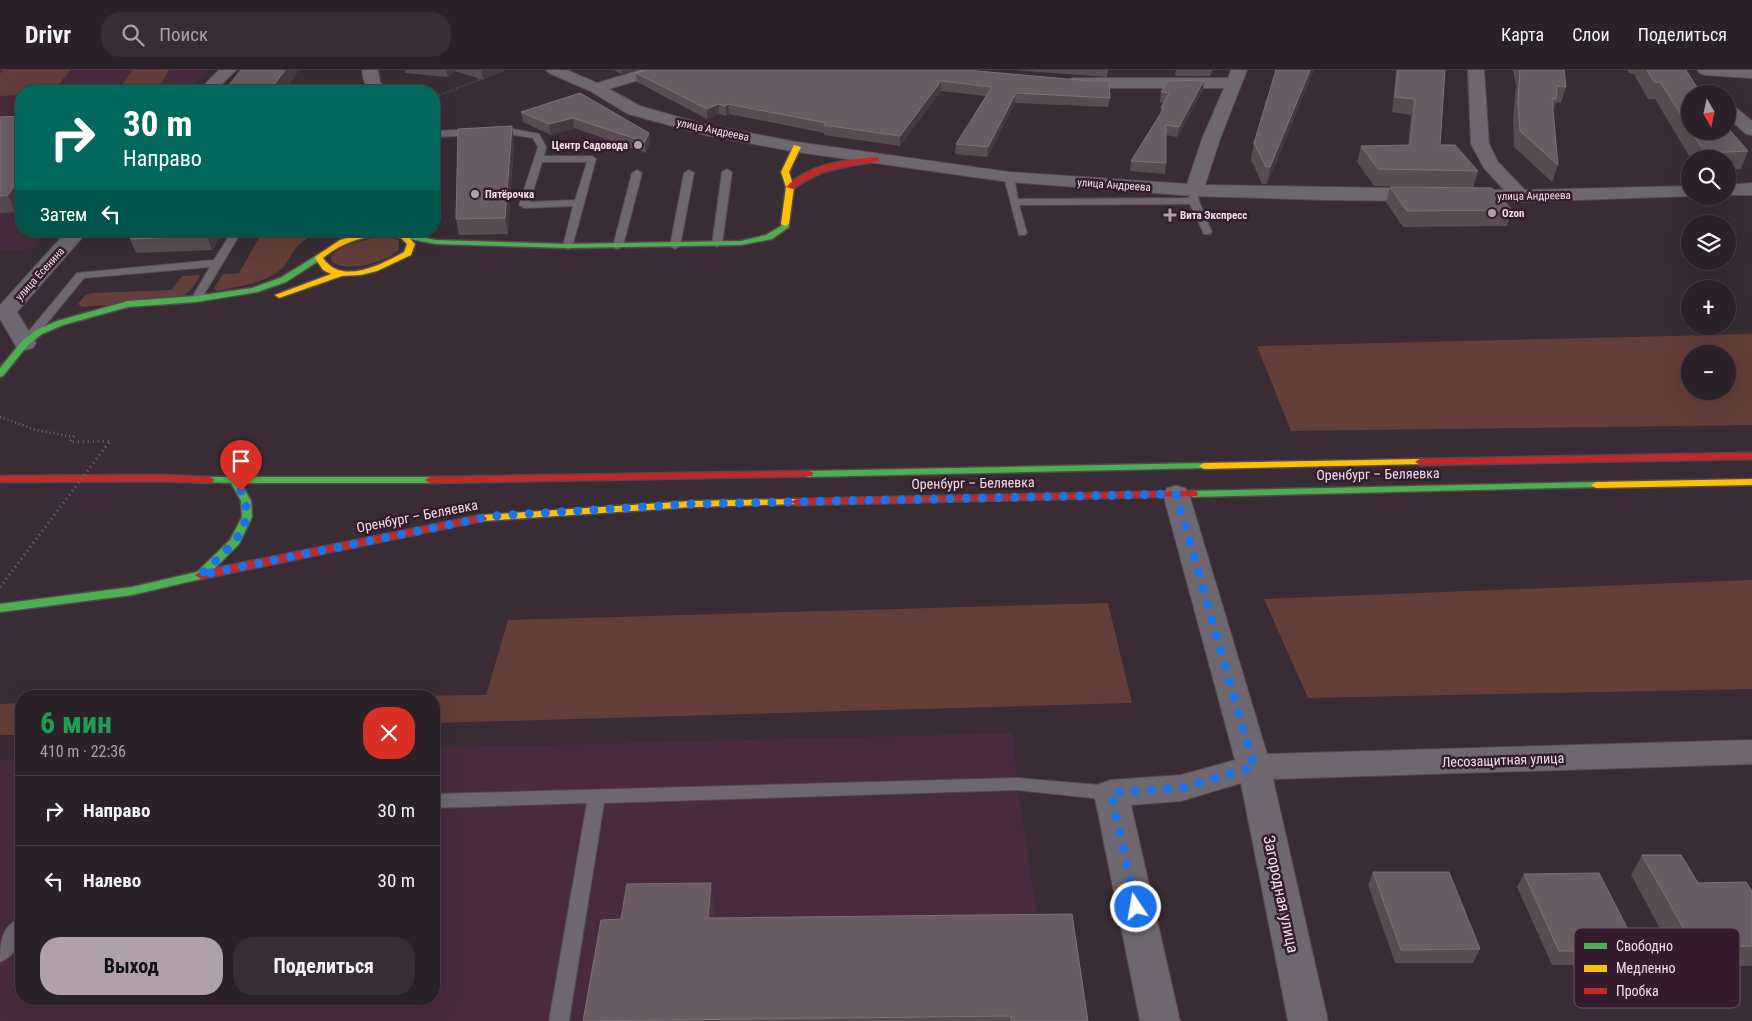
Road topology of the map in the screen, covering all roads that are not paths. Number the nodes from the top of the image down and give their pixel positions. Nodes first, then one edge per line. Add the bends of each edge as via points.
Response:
1 (228, 70) edge
2 (370, 70) edge
3 (554, 70) edge
4 (658, 70) edge
5 (1476, 70) edge
6 (1704, 70) edge
7 (1752, 73) edge
8 (1237, 76) edge
9 (1060, 82) edge
10 (212, 85) edge
11 (373, 85) edge
12 (1712, 85) edge
13 (596, 88) junction
14 (1736, 117) edge
15 (1752, 130) edge
16 (440, 134) edge
17 (797, 147) junction
18 (540, 159) junction
19 (876, 159) junction
20 (726, 172) dead end
21 (637, 173) dead end
22 (689, 173) dead end
23 (1009, 177) junction
24 (790, 187) junction
25 (1752, 189) edge
26 (1736, 190) edge
27 (1681, 192) edge
28 (1194, 196) junction
29 (1520, 196) junction
30 (1014, 202) junction
31 (580, 204) junction
32 (1208, 232) dead end
33 (1022, 233) dead end
34 (73, 237) edge
35 (233, 237) edge
36 (360, 237) edge
37 (400, 237) edge
38 (413, 237) edge
39 (476, 244) junction
40 (717, 244) junction
41 (568, 246) junction
42 (618, 246) junction
43 (675, 246) junction
44 (319, 258) junction
45 (397, 260) junction
46 (217, 263) junction
47 (342, 274) junction
48 (196, 299) junction
49 (81, 317) junction
50 (26, 343) junction
51 (0, 374) edge
52 (1752, 456) edge
53 (0, 479) edge
54 (235, 482) junction
55 (1752, 482) edge
56 (1176, 494) junction
57 (200, 575) junction
58 (0, 608) edge
59 (1752, 752) edge
60 (1254, 767) junction
61 (1111, 793) junction
62 (597, 796) junction
63 (440, 801) edge
64 (15, 934) edge
65 (0, 954) edge
66 (559, 1021) edge
67 (1160, 1021) edge
68 (1308, 1021) edge

1 - 10 street
2 - 11 street
3 - 13 street, улица Андреева
4 - 13 street
5 - 29 street via 1480,144 1490,164
6 - 7 street
6 - 12 street
8 - 9 street via 1089,84
8 - 28 street via 1211,139
13 - 17 street, улица Андреева via 634,110 705,130
14 - 15 street
16 - 18 lane via 508,131 536,136 542,147
17 - 19 street, улица Андреева
17 - 24 main road via 786,172
18 - 31 lane via 592,159
18 - 31 lane via 524,205
19 - 23 street, улица Андреева
19 - 24 main road via 817,168
20 - 40 lane
21 - 42 lane
22 - 43 lane
23 - 28 street, улица Андреева
23 - 30 lane
24 - 40 main road via 786,227 769,237
25 - 26 street
27 - 29 street, улица Андреева
28 - 29 street, улица Андреева
28 - 30 lane
28 - 32 lane
30 - 33 lane
31 - 41 lane
34 - 50 street, улица Есенина via 6,311
35 - 46 lane
36 - 44 main road via 331,248
37 - 45 main road via 411,244 408,253
38 - 39 main road
39 - 41 main road
39 - 45 main road
40 - 43 main road
41 - 42 main road
42 - 43 main road
44 - 47 main road via 321,264
44 - 48 main road via 283,280 254,290
45 - 47 main road
46 - 48 lane
46 - 50 lane via 81,275
47 - 49 main road via 267,299 137,315
48 - 49 main road via 128,304
49 - 50 main road via 39,332
50 - 51 main road
52 - 54 main road, Оренбург – Беляевка
53 - 54 main road, Оренбург – Беляевка via 161,478
54 - 57 main road, Оренбург – Беляевка via 246,501 247,517 235,542
55 - 56 main road, Оренбург – Беляевка
56 - 57 main road, Оренбург – Беляевка via 692,504 493,516
56 - 60 street, Загородная улица
57 - 58 main road, Оренбург – Беляевка via 132,592
59 - 60 street, Лесозащитная улица
60 - 61 street, Лесозащитная улица via 1181,788
60 - 68 street, Загородная улица
61 - 62 lane via 1017,784
61 - 67 street
62 - 63 lane
62 - 66 lane
64 - 65 lane

